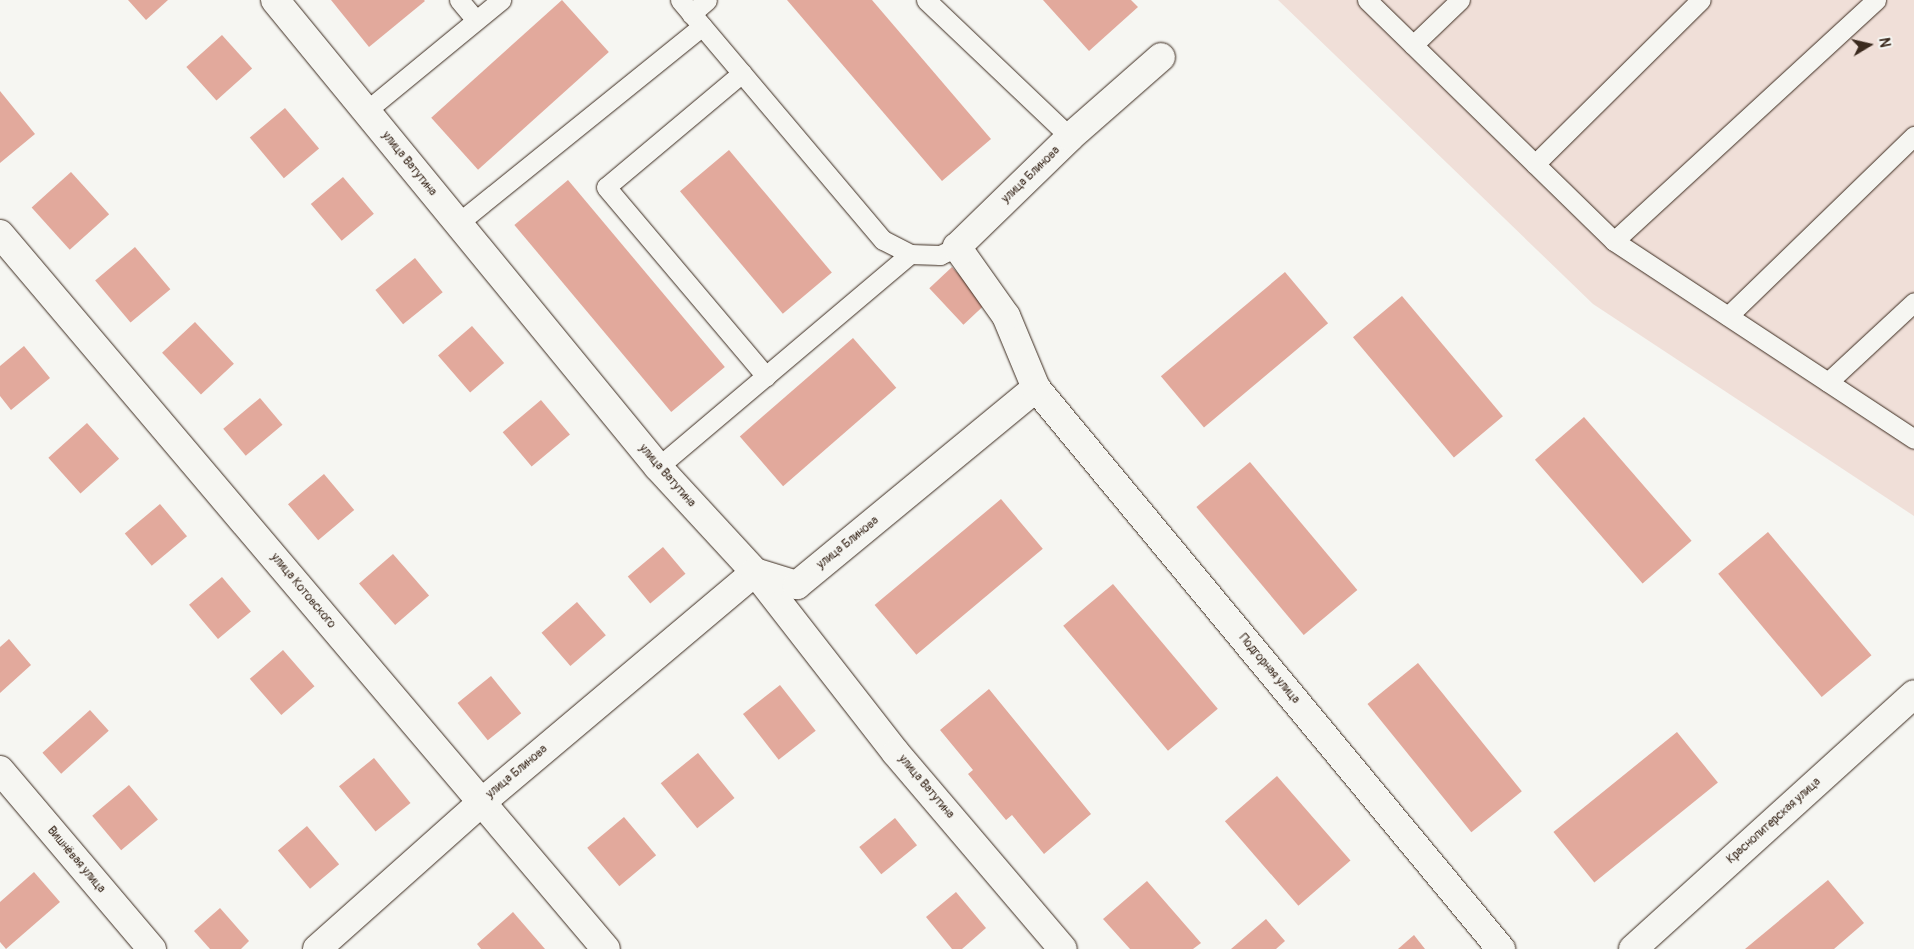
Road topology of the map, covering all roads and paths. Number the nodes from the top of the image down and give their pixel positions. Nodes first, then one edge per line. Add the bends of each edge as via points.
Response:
1 (275, 0) edge
2 (459, 0) edge
3 (501, 0) edge
4 (707, 0) edge
5 (926, 0) edge
6 (1367, 0) edge
7 (1460, 0) edge
8 (1701, 0) edge
9 (1876, 0) edge
10 (691, 13) edge
11 (476, 20) junction
12 (1413, 45) junction
13 (1161, 57) dead end
14 (742, 74) junction
15 (366, 111) junction
16 (1914, 136) edge
17 (1070, 137) junction
18 (1535, 164) junction
19 (457, 224) junction
20 (0, 234) edge
21 (1614, 241) junction
22 (957, 247) junction
23 (910, 254) junction
24 (1914, 302) edge
25 (1728, 316) junction
26 (766, 376) junction
27 (1828, 382) junction
28 (1036, 388) junction
29 (1914, 439) edge
30 (658, 467) junction
31 (755, 572) junction
32 (1914, 694) edge
33 (0, 770) edge
34 (482, 802) junction
35 (152, 949) edge
36 (318, 949) edge
37 (606, 949) edge
38 (1063, 949) edge
39 (1501, 949) edge
40 (1633, 949) edge

1 - 15 street, улица Ватутина
2 - 11 lane
3 - 11 lane
4 - 10 lane
5 - 17 lane
6 - 12 lane
7 - 12 lane
8 - 18 lane
9 - 21 lane
10 - 14 lane
10 - 19 lane
11 - 15 lane
12 - 18 lane
13 - 17 street, улица Блинова
14 - 23 lane via 883,240
14 - 26 lane via 606,187
15 - 19 street, улица Ватутина
16 - 25 lane
17 - 22 street, улица Блинова
18 - 21 lane
19 - 30 street, улица Ватутина
20 - 34 street, улица Котовского
21 - 25 lane
22 - 23 lane via 940,255
22 - 28 street via 1006,316
23 - 26 lane
24 - 27 lane
25 - 27 lane
26 - 30 lane
27 - 29 lane
28 - 31 street, улица Блинова via 797,584
28 - 39 street, Подгорная улица
30 - 31 street, улица Ватутина
31 - 34 street, улица Блинова
31 - 38 street, улица Ватутина via 896,753
32 - 40 street, Краснопитерская улица
33 - 35 street, Вишнёвая улица
34 - 36 street, улица Блинова
34 - 37 street, улица Котовского

